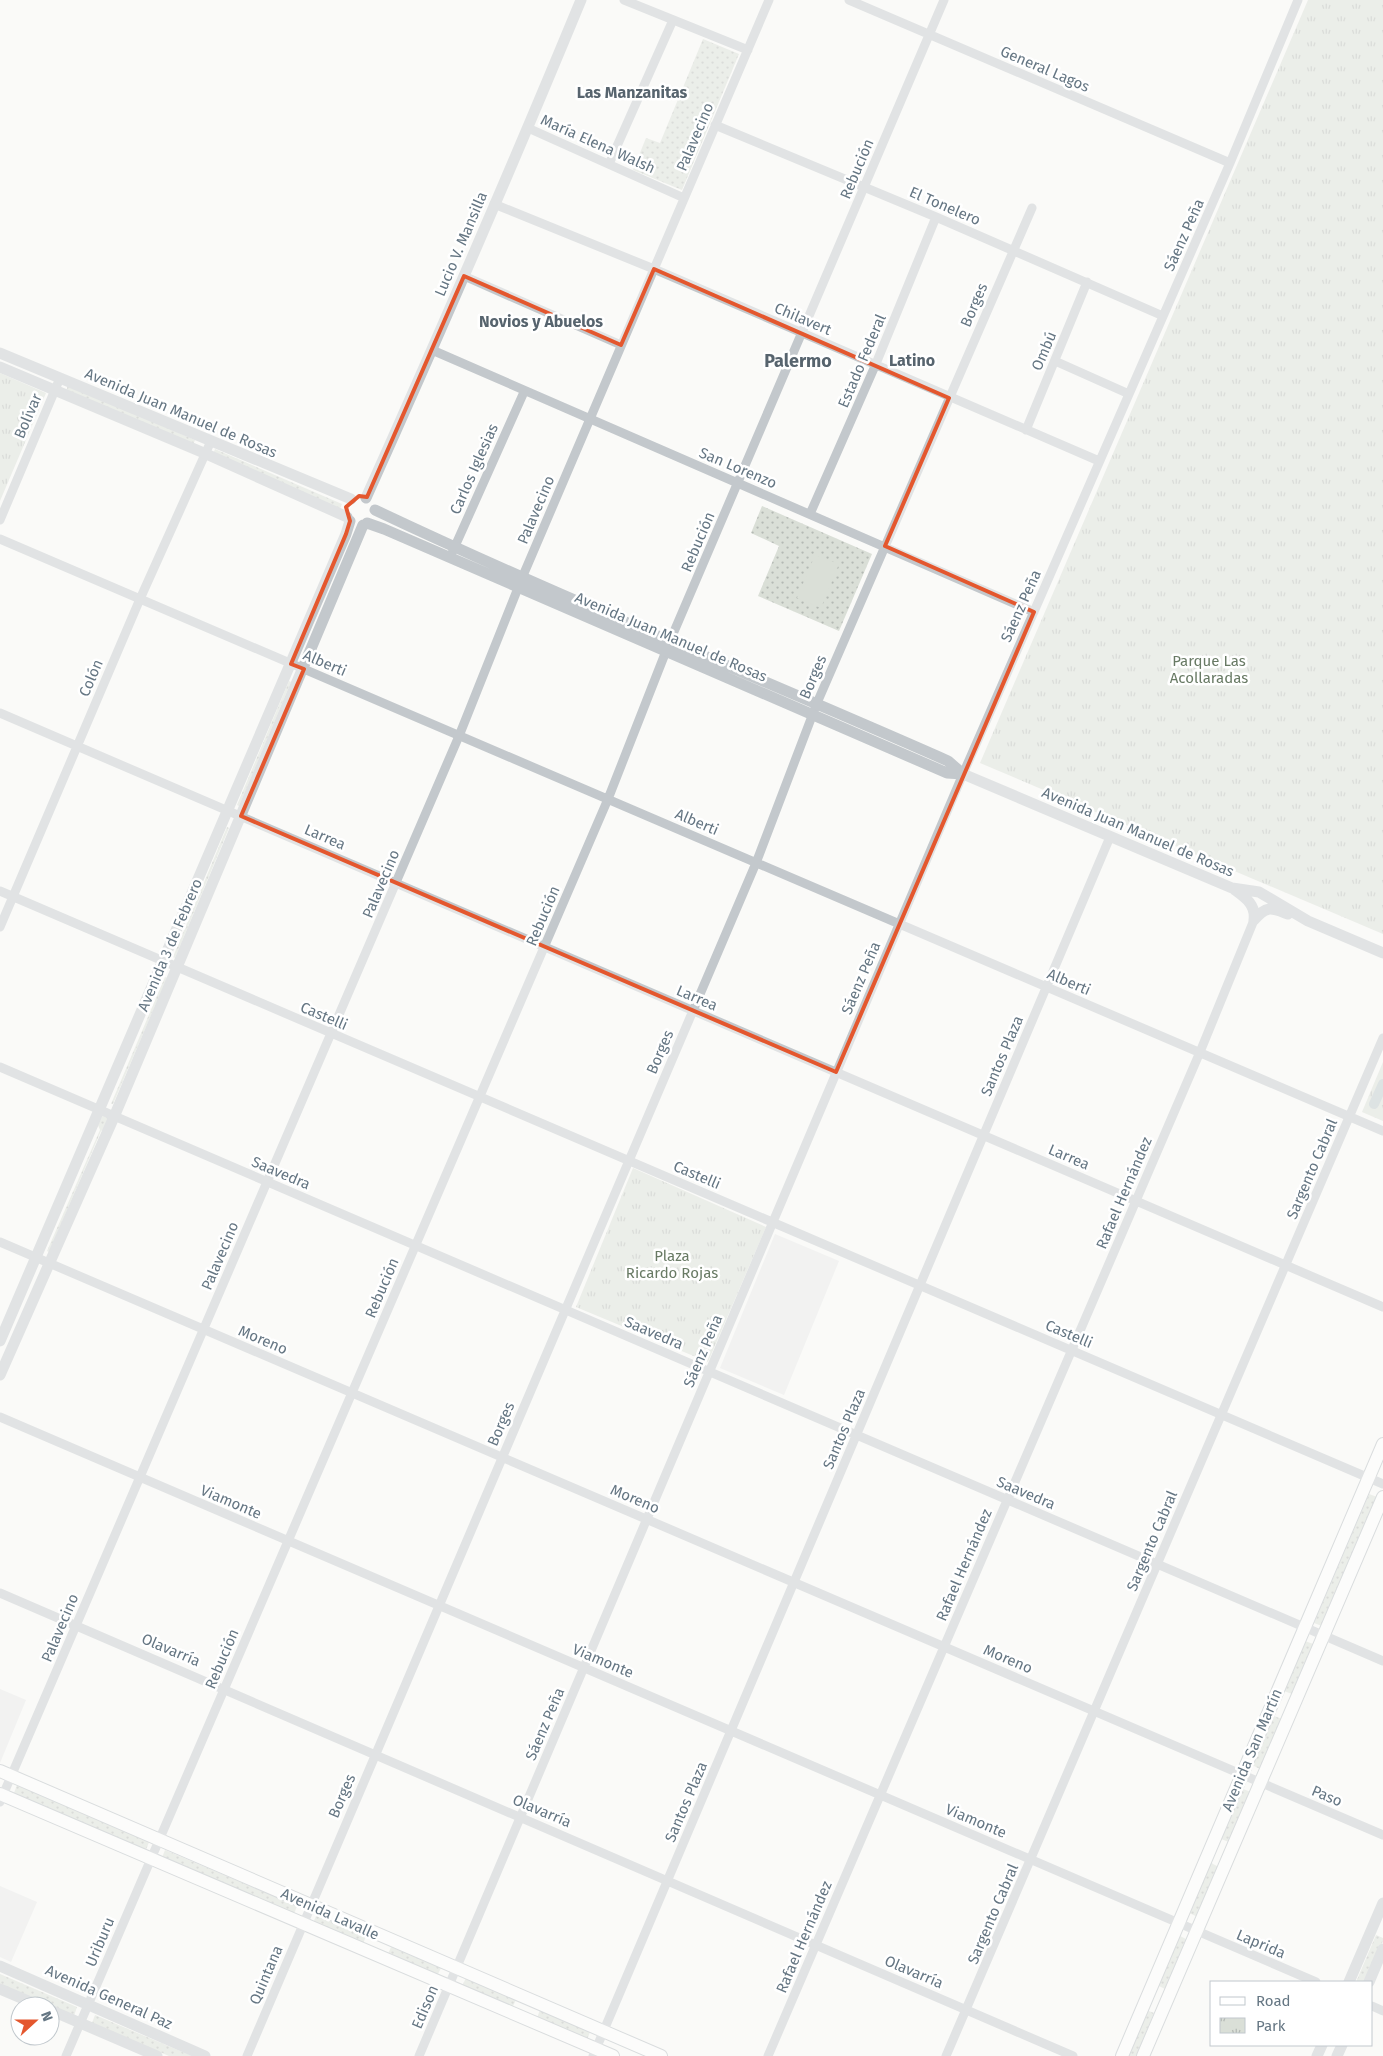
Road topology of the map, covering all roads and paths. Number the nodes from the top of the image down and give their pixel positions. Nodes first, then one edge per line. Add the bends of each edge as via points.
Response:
1 (581, 0) edge
2 (624, 0) edge
3 (768, 0) edge
4 (850, 0) edge
5 (944, 0) edge
6 (1298, 0) edge
7 (673, 20) junction
8 (930, 34) junction
9 (748, 50) junction
10 (715, 125) junction
11 (528, 128) junction
12 (1230, 163) junction
13 (609, 164) junction
14 (864, 187) junction
15 (684, 198) junction
16 (494, 204) junction
17 (1032, 208) dead end
18 (936, 217) junction
19 (1013, 250) junction
20 (654, 269) junction
21 (464, 276) junction
22 (1088, 282) junction
23 (1163, 316) junction
24 (801, 334) junction
25 (621, 345) junction
26 (432, 350) junction
27 (0, 353) edge
28 (1055, 361) junction
29 (875, 366) junction
30 (0, 367) edge
31 (60, 378) junction
32 (54, 390) junction
33 (524, 392) junction
34 (1129, 394) junction
35 (949, 398) junction
36 (590, 419) junction
37 (1026, 430) junction
38 (211, 441) junction
39 (204, 453) junction
40 (1099, 461) junction
41 (738, 483) junction
42 (366, 498) junction
43 (351, 499) junction
44 (375, 510) junction
45 (810, 514) junction
46 (348, 519) junction
47 (0, 520) edge
48 (365, 524) junction
49 (0, 539) edge
50 (885, 546) junction
51 (452, 552) junction
52 (520, 582) junction
53 (140, 599) junction
54 (1034, 612) junction
55 (668, 646) junction
56 (292, 664) junction
57 (304, 669) junction
58 (741, 677) junction
59 (817, 703) junction
60 (0, 713) edge
61 (813, 715) junction
62 (460, 736) junction
63 (77, 746) junction
64 (963, 774) junction
65 (608, 799) junction
66 (228, 811) junction
67 (240, 816) junction
68 (1110, 837) junction
69 (756, 863) junction
70 (396, 883) junction
71 (1232, 888) junction
72 (0, 891) edge
73 (13, 896) junction
74 (1254, 920) junction
75 (1308, 921) junction
76 (899, 924) junction
77 (0, 927) edge
78 (544, 947) junction
79 (1383, 953) edge
80 (163, 961) junction
81 (176, 967) junction
82 (1046, 986) junction
83 (693, 1011) junction
84 (331, 1033) junction
85 (1383, 1038) edge
86 (1200, 1052) junction
87 (0, 1068) edge
88 (836, 1072) junction
89 (480, 1097) junction
90 (99, 1110) junction
91 (1349, 1116) junction
92 (114, 1117) junction
93 (1383, 1131) edge
94 (983, 1135) junction
95 (628, 1161) junction
96 (267, 1182) junction
97 (1136, 1201) junction
98 (773, 1222) junction
99 (0, 1242) edge
100 (415, 1246) junction
101 (36, 1257) junction
102 (51, 1264) junction
103 (1286, 1265) junction
104 (919, 1285) junction
105 (1383, 1307) edge
106 (565, 1310) junction
107 (204, 1329) junction
108 (0, 1341) edge
109 (1071, 1350) junction
110 (709, 1372) junction
111 (0, 1375) edge
112 (352, 1393) junction
113 (1221, 1415) junction
114 (0, 1417) edge
115 (856, 1435) junction
116 (1383, 1444) edge
117 (502, 1458) junction
118 (140, 1477) junction
119 (1369, 1478) junction
120 (1383, 1484) edge
121 (1383, 1497) edge
122 (1007, 1499) junction
123 (647, 1519) junction
124 (288, 1541) junction
125 (1157, 1564) junction
126 (794, 1582) junction
127 (0, 1593) edge
128 (438, 1606) junction
129 (76, 1625) junction
130 (1305, 1627) junction
131 (1324, 1635) junction
132 (944, 1647) junction
133 (1383, 1661) edge
134 (584, 1668) junction
135 (224, 1689) junction
136 (1094, 1711) junction
137 (731, 1731) junction
138 (375, 1754) junction
139 (6, 1774) edge
140 (1242, 1774) junction
141 (1260, 1782) junction
142 (880, 1795) junction
143 (1, 1797) edge
144 (521, 1817) junction
145 (1383, 1835) edge
146 (159, 1839) junction
147 (151, 1859) junction
148 (1031, 1860) junction
149 (667, 1880) junction
150 (1383, 1903) edge
151 (310, 1905) junction
152 (1178, 1923) junction
153 (303, 1924) junction
154 (1196, 1931) junction
155 (816, 1944) junction
156 (1383, 1949) edge
157 (0, 1966) edge
158 (456, 1969) junction
159 (1314, 1981) edge
160 (1349, 1981) edge
161 (1369, 1981) edge
162 (449, 1986) junction
163 (0, 1989) edge
164 (16, 1996) edge
165 (88, 2004) junction
166 (966, 2010) junction
167 (60, 2014) edge
168 (80, 2023) junction
169 (603, 2031) junction
170 (594, 2052) edge
171 (66, 2056) edge
172 (157, 2056) edge
173 (205, 2056) edge
174 (247, 2056) edge
175 (419, 2056) edge
176 (613, 2056) edge
177 (661, 2056) edge
178 (768, 2056) edge
179 (946, 2056) edge
180 (1073, 2056) edge
181 (1122, 2056) edge
182 (1143, 2056) edge

1 - 11 street, Lucio V. Mansilla
2 - 7 street
3 - 9 street, Palavecino
4 - 8 street, General Lagos
5 - 8 street, Rebución
6 - 12 street, Sáenz Peña
7 - 9 street
7 - 13 street
8 - 12 street, General Lagos
8 - 14 street, Rebución
9 - 10 street, Palavecino
10 - 14 street, El Tonelero
10 - 15 street, Palavecino
11 - 13 street, María Elena Walsh
11 - 16 street, Lucio V. Mansilla
12 - 23 street, Sáenz Peña
13 - 15 street, María Elena Walsh
14 - 18 street, El Tonelero
14 - 24 street, Rebución
15 - 20 street, Palavecino
16 - 20 street, Chilavert
16 - 21 street, Lucio V. Mansilla
17 - 19 street, Borges
18 - 19 street, El Tonelero
18 - 29 street, Estado Federal
19 - 22 street, El Tonelero
19 - 35 street, Borges
20 - 24 street, Chilavert
20 - 25 street, Palavecino
21 - 25 street
21 - 26 street, Lucio V. Mansilla
22 - 23 street, El Tonelero
22 - 28 street, Ombú
23 - 34 street, Sáenz Peña
24 - 29 street, Chilavert
24 - 41 street, Rebución
25 - 36 street, Palavecino
26 - 33 street, San Lorenzo
26 - 42 street, Lucio V. Mansilla
27 - 31 street, Avenida Juan Manuel de Rosas
28 - 34 street
28 - 37 street, Ombú
29 - 35 street, Chilavert
29 - 45 street, Estado Federal
30 - 32 street, Avenida Juan Manuel de Rosas
31 - 32 street, Bolívar
31 - 38 street, Avenida Juan Manuel de Rosas
32 - 39 street, Avenida Juan Manuel de Rosas
32 - 47 street, Bolívar
33 - 36 street, San Lorenzo
33 - 51 street, Carlos Iglesias
34 - 40 street, Sáenz Peña
35 - 37 street, Chilavert
35 - 50 street, Borges
36 - 41 street, San Lorenzo
36 - 52 street, Palavecino
37 - 40 street, Chilavert
38 - 39 street, Colón
38 - 43 street, Avenida Juan Manuel de Rosas
39 - 46 street, Avenida Juan Manuel de Rosas
39 - 53 street, Colón
40 - 54 street, Sáenz Peña
41 - 45 street, San Lorenzo
41 - 55 street, Rebución
42 - 43 street
42 - 44 street
43 - 46 street via 346,507
44 - 48 street via 374,516
44 - 51 street, Avenida Juan Manuel de Rosas
45 - 50 street, San Lorenzo
46 - 48 street via 353,524
46 - 56 street, Avenida 3 de Febrero via 346,534
48 - 51 street, Avenida Juan Manuel de Rosas
48 - 57 street, Avenida 3 de Febrero
49 - 53 street, Alberti
50 - 54 street, San Lorenzo
50 - 59 street, Borges
51 - 52 street, Avenida Juan Manuel de Rosas
52 - 55 street, Avenida Juan Manuel de Rosas
52 - 62 street, Palavecino
53 - 56 street, Alberti
53 - 63 street, Colón
54 - 64 street, Sáenz Peña
55 - 58 street, Avenida Juan Manuel de Rosas
55 - 65 street, Rebución
56 - 57 street, Alberti
56 - 66 street, Avenida 3 de Febrero
57 - 62 street, Alberti
57 - 67 street, Avenida 3 de Febrero
58 - 59 street, Avenida Juan Manuel de Rosas
58 - 61 street, Avenida Juan Manuel de Rosas
59 - 61 street, Borges
59 - 64 street, Avenida Juan Manuel de Rosas via 948,761
60 - 63 street, Larrea
61 - 64 street, Avenida Juan Manuel de Rosas via 947,773
61 - 69 street, Borges
62 - 65 street, Alberti
62 - 70 street, Palavecino
63 - 66 street, Larrea
63 - 73 street, Colón
64 - 68 street, Avenida Juan Manuel de Rosas
64 - 76 street, Sáenz Peña
65 - 69 street, Alberti
65 - 78 street, Rebución
66 - 67 street, Larrea
66 - 80 street, Avenida 3 de Febrero
67 - 70 street, Larrea
67 - 81 street, Avenida 3 de Febrero
68 - 71 street, Avenida Juan Manuel de Rosas
68 - 82 street, Santos Plaza
69 - 76 street, Alberti
69 - 83 street, Borges
70 - 78 street, Larrea
70 - 84 street, Palavecino
71 - 74 street via 1248,900 1255,914
71 - 75 street, Avenida Juan Manuel de Rosas via 1259,892
72 - 73 street, Castelli
73 - 77 street, Colón
73 - 80 street, Castelli
74 - 75 street via 1268,909
74 - 86 street, Rafael Hernández
75 - 79 street, Avenida Juan Manuel de Rosas
76 - 82 street, Alberti
76 - 88 street, Sáenz Peña
78 - 83 street, Larrea
78 - 89 street, Rebución
80 - 81 street, Castelli
80 - 90 street, Avenida 3 de Febrero
81 - 84 street, Castelli
81 - 92 street, Avenida 3 de Febrero
82 - 86 street, Alberti
82 - 94 street, Santos Plaza
83 - 88 street, Larrea
83 - 95 street, Borges
84 - 89 street, Castelli
84 - 96 street, Palavecino
85 - 91 street, Sargento Cabral
86 - 91 street, Alberti
86 - 97 street, Rafael Hernández
87 - 90 street, Saavedra
88 - 94 street, Larrea
88 - 98 street, Sáenz Peña
89 - 95 street, Castelli
89 - 100 street, Rebución
90 - 92 street, Saavedra
90 - 101 street, Avenida 3 de Febrero
91 - 93 street, Alberti
91 - 103 street, Sargento Cabral
92 - 96 street, Saavedra
92 - 102 street, Avenida 3 de Febrero
94 - 97 street, Larrea
94 - 104 street, Santos Plaza
95 - 98 street, Castelli
95 - 106 street, Borges
96 - 100 street, Saavedra
96 - 107 street, Palavecino
97 - 103 street, Larrea
97 - 109 street, Rafael Hernández
98 - 104 street, Castelli
98 - 110 street, Sáenz Peña
99 - 101 street, Moreno
100 - 106 street, Saavedra
100 - 112 street, Rebución
101 - 102 street, Moreno
101 - 108 street, Avenida 3 de Febrero
102 - 107 street, Moreno
102 - 111 street, Avenida 3 de Febrero
103 - 105 street, Larrea
103 - 113 street, Sargento Cabral
104 - 109 street, Castelli
104 - 115 street, Santos Plaza
106 - 110 street, Saavedra
106 - 117 street, Borges
107 - 112 street, Moreno
107 - 118 street, Palavecino
109 - 113 street, Castelli
109 - 122 street, Rafael Hernández
110 - 115 street, Saavedra
110 - 123 street, Sáenz Peña
112 - 117 street, Moreno
112 - 124 street, Rebución
113 - 119 street, Castelli
113 - 125 street, Sargento Cabral
114 - 118 street, Viamonte
115 - 122 street, Saavedra
115 - 126 street, Santos Plaza
116 - 119 main road, Avenida San Martín
117 - 123 street, Moreno
117 - 128 street, Borges
118 - 124 street, Viamonte
118 - 129 street, Palavecino
119 - 120 street, Castelli
119 - 130 main road, Avenida San Martín
121 - 131 main road, Avenida San Martín
122 - 125 street, Saavedra
122 - 132 street, Rafael Hernández
123 - 126 street, Moreno
123 - 134 street, Sáenz Peña
124 - 128 street, Viamonte
124 - 135 street, Rebución
125 - 130 street, Saavedra
125 - 136 street, Sargento Cabral
126 - 132 street, Moreno
126 - 137 street, Santos Plaza
127 - 129 street, Olavarría
128 - 134 street, Viamonte
128 - 138 street, Borges
129 - 135 street, Olavarría
129 - 139 street, Palavecino
130 - 131 street, Saavedra
130 - 140 main road, Avenida San Martín
131 - 133 street, Saavedra
131 - 141 main road, Avenida San Martín
132 - 136 street, Moreno
132 - 142 street, Rafael Hernández
134 - 137 street, Viamonte
134 - 144 street, Sáenz Peña
135 - 138 street, Olavarría
135 - 146 street, Rebución
136 - 140 street, Moreno
136 - 148 street, Sargento Cabral
137 - 142 street, Viamonte
137 - 149 street, Santos Plaza
138 - 144 street, Olavarría
138 - 151 street, Borges
139 - 143 street, Palavecino
139 - 146 main road, Avenida Lavalle
140 - 141 street, Moreno
140 - 152 main road, Avenida San Martín
141 - 145 street, Paso
141 - 154 main road, Avenida San Martín
142 - 148 street, Viamonte
142 - 155 street, Rafael Hernández
143 - 147 main road, Avenida Lavalle
144 - 149 street, Olavarría
144 - 158 street, Sáenz Peña
146 - 147 street, Uriburu
146 - 151 main road, Avenida Lavalle
147 - 153 main road, Avenida Lavalle
147 - 165 street, Uriburu
148 - 152 street, Viamonte
148 - 166 street, Sargento Cabral
149 - 155 street, Olavarría
149 - 169 street, Santos Plaza
150 - 160 street
151 - 153 street, Quintana
151 - 158 main road, Avenida Lavalle
152 - 154 street, Viamonte
152 - 181 main road, Avenida San Martín
153 - 162 main road, Avenida Lavalle
153 - 174 street, Quintana
154 - 159 street, Laprida
154 - 182 main road, Avenida San Martín
155 - 166 street, Olavarría
155 - 178 street, Rafael Hernández
156 - 161 street
157 - 165 street, Avenida General Paz
158 - 162 street, Edison
158 - 169 main road, Avenida Lavalle
162 - 170 main road, Avenida Lavalle
162 - 175 street, Edison
163 - 164 street
165 - 168 street, Uriburu
165 - 173 street, Avenida General Paz
166 - 179 street, Sargento Cabral
166 - 180 street, Olavarría
167 - 168 street
168 - 171 street, Uriburu
168 - 172 street
169 - 170 street, Santos Plaza
169 - 177 main road, Avenida Lavalle
170 - 176 main road, Avenida Lavalle

